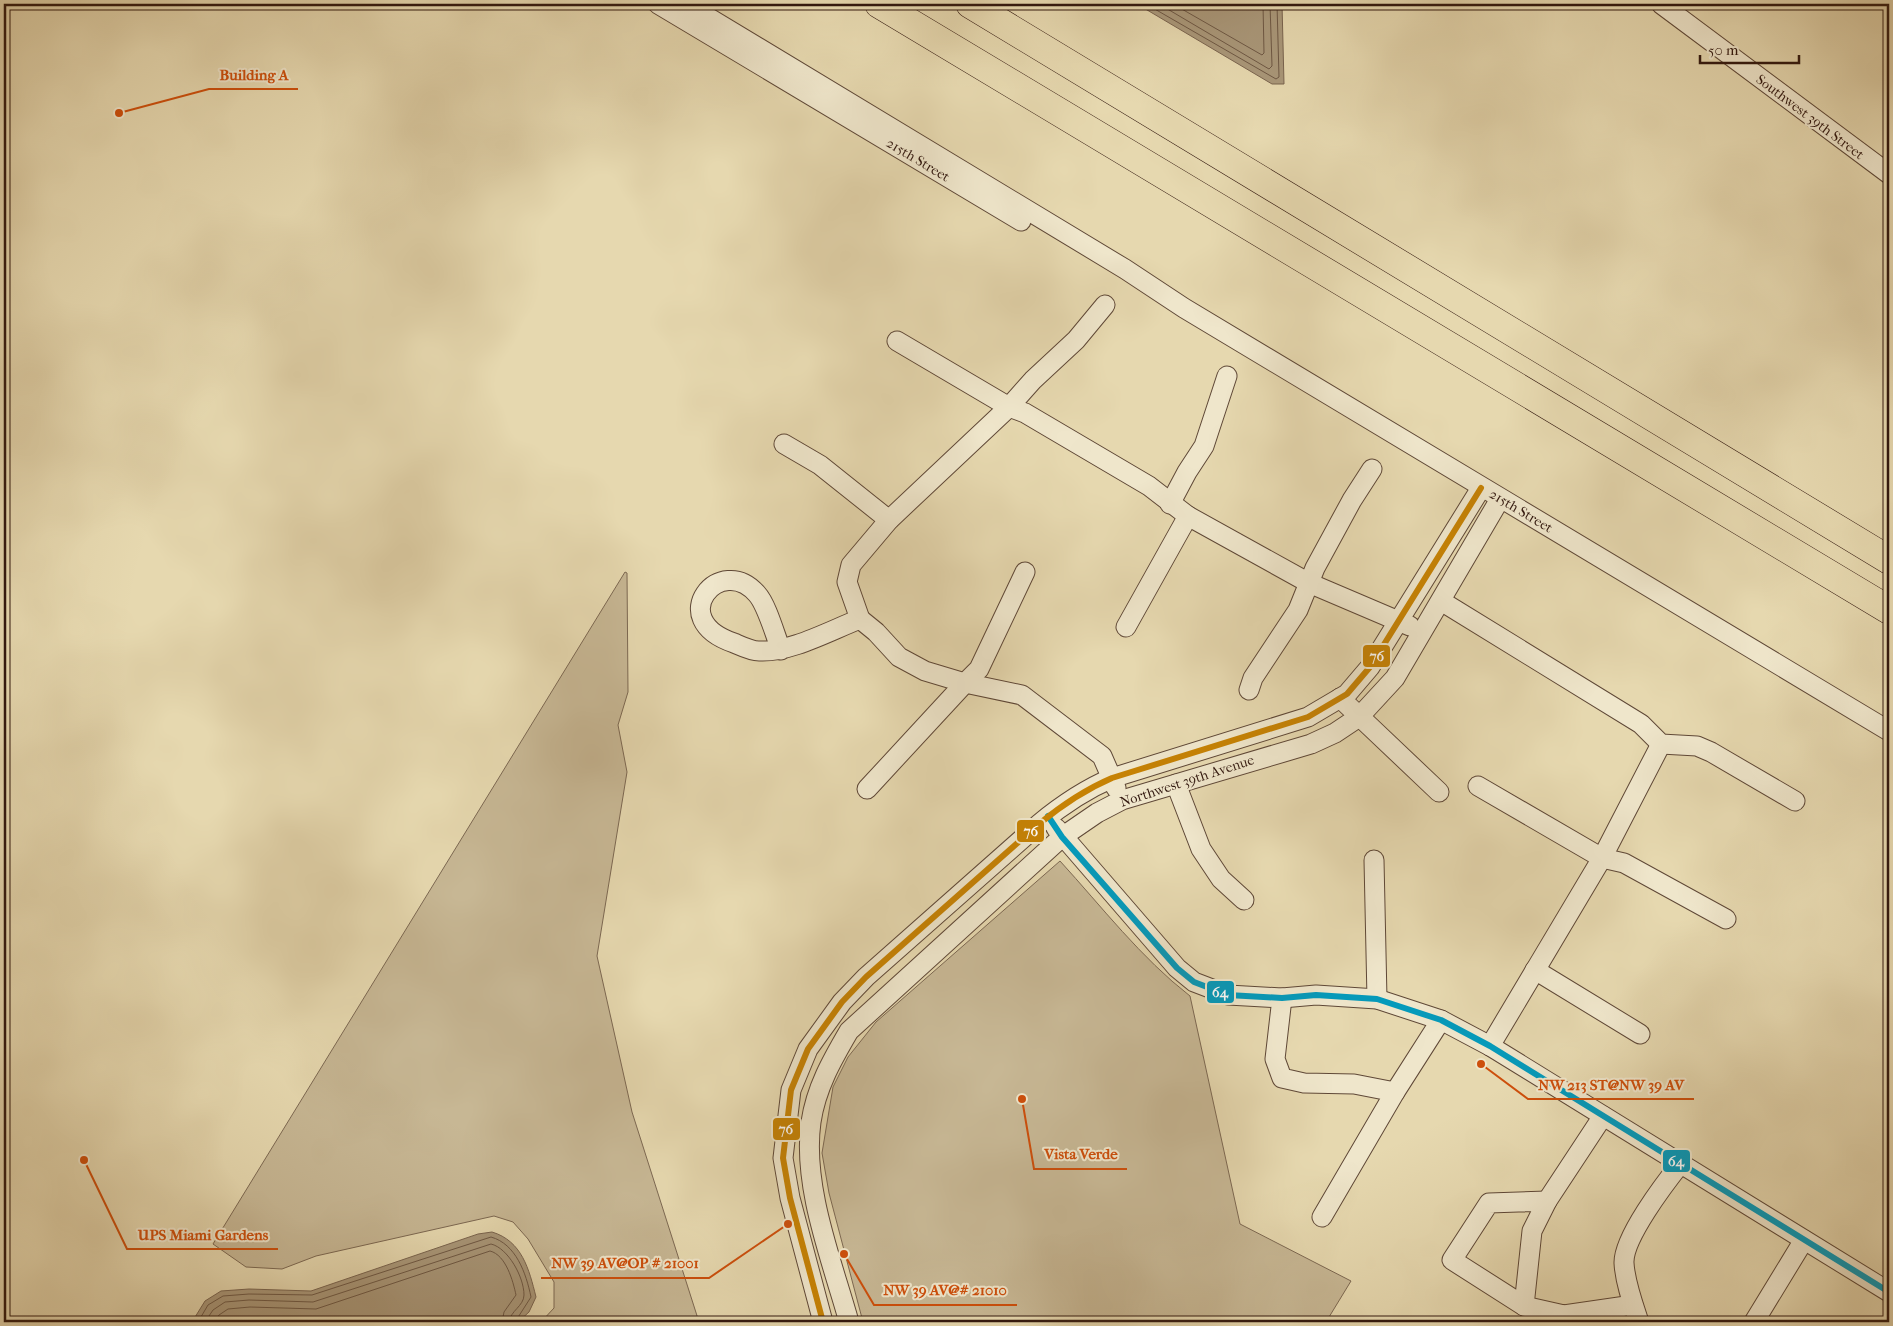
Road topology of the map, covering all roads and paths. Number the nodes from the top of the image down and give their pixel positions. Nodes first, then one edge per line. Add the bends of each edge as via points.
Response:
1 (658, 4) edge
2 (686, 4) edge
3 (879, 4) edge
4 (970, 4) edge
5 (1661, 4) edge
6 (1889, 174) edge
7 (1104, 305) dead end
8 (1184, 308) junction
9 (897, 341) dead end
10 (1227, 376) dead end
11 (1009, 407) junction
12 (784, 444) dead end
13 (1372, 470) dead end
14 (1481, 488) junction
15 (1500, 499) junction
16 (1170, 504) junction
17 (1188, 516) junction
18 (889, 520) junction
19 (1889, 560) edge
20 (1025, 572) dead end
21 (1309, 583) junction
22 (1442, 601) junction
23 (1889, 610) edge
24 (860, 619) junction
25 (1400, 621) junction
26 (1126, 626) dead end
27 (1424, 632) junction
28 (781, 650) junction
29 (965, 683) junction
30 (1249, 690) dead end
31 (1340, 698) junction
32 (1359, 717) junction
33 (1889, 731) edge
34 (1661, 744) junction
35 (1112, 778) junction
36 (1176, 784) junction
37 (1478, 786) dead end
38 (867, 789) dead end
39 (1439, 792) dead end
40 (1122, 800) junction
41 (1795, 801) dead end
42 (1048, 816) junction
43 (1062, 837) junction
44 (1602, 858) junction
45 (1374, 860) dead end
46 (1244, 900) dead end
47 (1726, 919) dead end
48 (1535, 970) junction
49 (1282, 998) junction
50 (1377, 1000) junction
51 (1441, 1020) junction
52 (1640, 1034) dead end
53 (1490, 1046) junction
54 (1395, 1092) junction
55 (1603, 1116) junction
56 (1680, 1164) junction
57 (1547, 1201) junction
58 (1322, 1217) dead end
59 (1804, 1240) junction
60 (1889, 1292) edge
61 (1524, 1306) junction
62 (1636, 1314) edge
63 (823, 1322) edge
64 (849, 1322) edge
65 (1754, 1322) edge

1 - 8 street, 215th Street via 979,197
2 - 8 street, 215th Street
3 - 23 highway
4 - 19 highway
5 - 6 street, Southwest 39th Street
7 - 11 street via 1076,340
8 - 14 street, 215th Street
9 - 11 street
10 - 16 street via 1204,446
11 - 16 street via 1026,413 1149,486
11 - 18 street
12 - 18 street via 820,464
13 - 21 street via 1314,568
14 - 15 street, 215th Street
14 - 25 street, Northwest 39th Avenue
15 - 22 street, Northwest 39th Avenue
15 - 33 street, 215th Street
16 - 17 street
17 - 21 street
17 - 26 street
18 - 24 street via 851,565 847,582
20 - 29 street via 979,669
21 - 25 street
21 - 30 street via 1298,610 1253,678
22 - 27 street, Northwest 39th Avenue
22 - 34 street via 1641,724
24 - 28 street
24 - 29 street via 899,657 925,671
25 - 27 street
25 - 31 street, Northwest 39th Avenue via 1356,685
27 - 32 street, Northwest 39th Avenue via 1395,678
28 - 28 street via 758,652 724,640 706,628 699,609 704,593 718,582 736,580 749,586 759,596
29 - 35 street via 1022,695 1102,756
29 - 38 street
31 - 32 street
31 - 35 street, Northwest 39th Avenue via 1308,717
32 - 36 street, Northwest 39th Avenue via 1335,734 1311,744
32 - 39 street
34 - 41 street via 1697,746
34 - 44 street
35 - 40 street
35 - 42 street, Northwest 39th Avenue via 1083,791
36 - 40 street, Northwest 39th Avenue
36 - 46 street via 1202,849 1221,879
37 - 44 street
40 - 43 street, Northwest 39th Avenue
42 - 43 street
42 - 63 street, Northwest 39th Avenue via 866,978 842,1002 808,1049 791,1090 783,1158 790,1198
43 - 49 street via 1177,968 1194,982 1228,996
43 - 64 street, Northwest 39th Avenue via 848,1031 829,1063 811,1122 813,1192
44 - 47 street via 1624,863
44 - 48 street
45 - 50 street
48 - 52 street
48 - 53 street
49 - 50 street via 1316,995
49 - 54 street via 1275,1058 1282,1078 1304,1083 1354,1084
50 - 51 street
51 - 53 street
51 - 54 street
53 - 55 street
54 - 58 street
55 - 56 street
55 - 57 street
56 - 59 street
56 - 62 street via 1635,1230 1624,1261
57 - 61 street via 1532,1231
57 - 61 street via 1489,1203 1452,1260
59 - 60 street
59 - 65 street
61 - 62 street via 1564,1315

